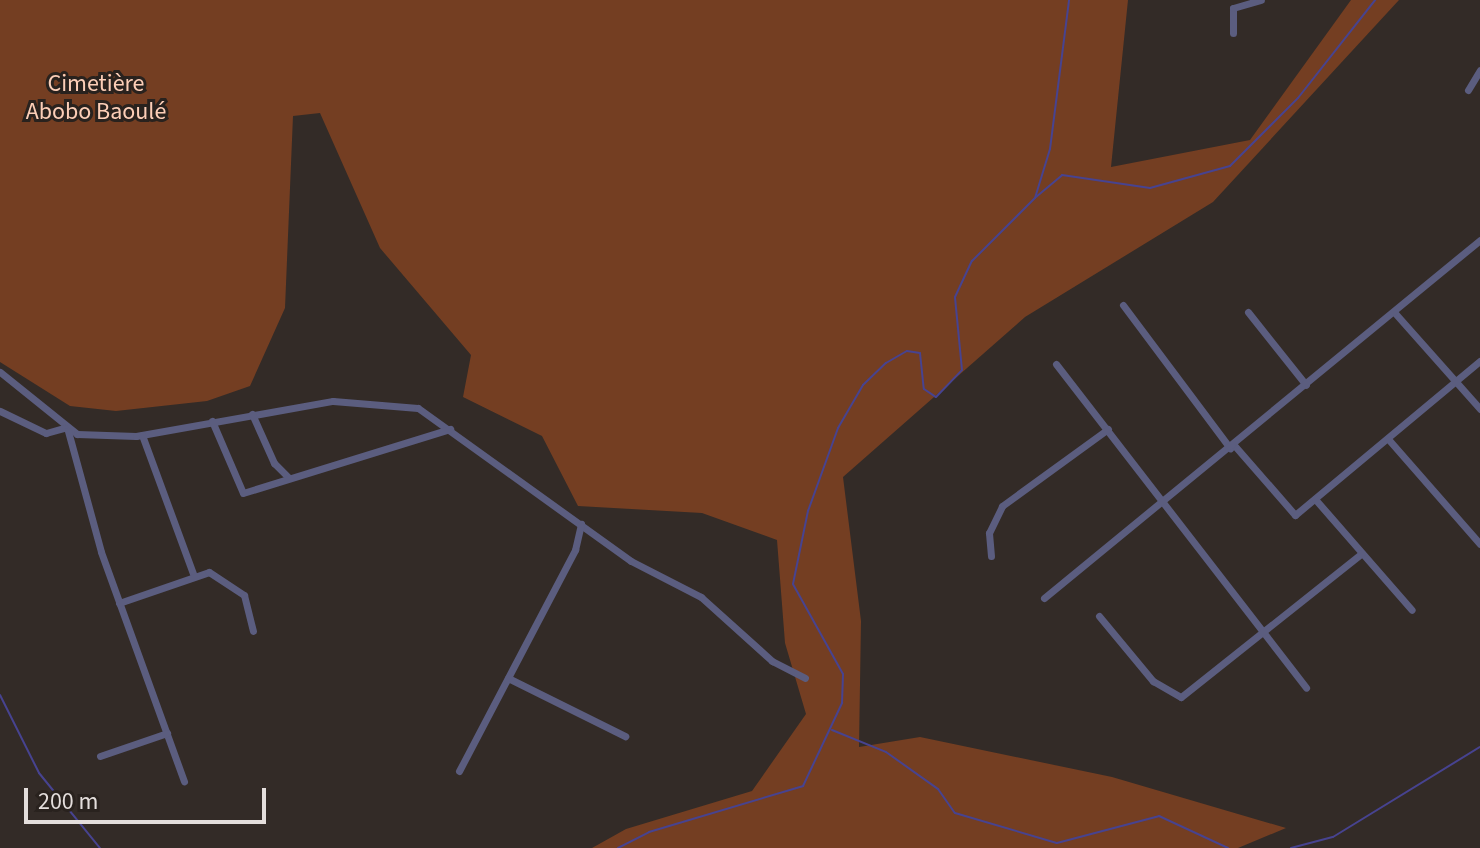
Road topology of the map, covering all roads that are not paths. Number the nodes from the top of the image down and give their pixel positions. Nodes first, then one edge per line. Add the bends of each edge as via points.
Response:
1 (1261, 0) edge
2 (1233, 33) dead end
3 (1480, 70) edge
4 (1468, 90) dead end
5 (1480, 240) edge
6 (1123, 305) dead end
7 (1248, 312) dead end
8 (1394, 312) junction
9 (1480, 361) edge
10 (1056, 364) dead end
11 (0, 372) edge
12 (1456, 381) junction
13 (1306, 385) junction
14 (1480, 409) edge
15 (0, 411) edge
16 (252, 414) junction
17 (212, 421) junction
18 (66, 429) junction
19 (450, 429) junction
20 (1108, 429) junction
21 (142, 435) junction
22 (1389, 440) junction
23 (1232, 446) junction
24 (288, 477) junction
25 (1315, 499) junction
26 (1165, 502) junction
27 (581, 524) junction
28 (1480, 544) edge
29 (1362, 553) junction
30 (991, 556) dead end
31 (194, 576) junction
32 (1044, 598) dead end
33 (119, 603) junction
34 (1412, 610) dead end
35 (1099, 616) dead end
36 (253, 631) dead end
37 (1265, 634) junction
38 (508, 678) junction
39 (805, 678) dead end
40 (1306, 688) dead end
41 (167, 733) junction
42 (625, 736) dead end
43 (100, 756) dead end
44 (459, 771) dead end
45 (184, 781) dead end

1 - 2 street via 1233,8
3 - 4 street
5 - 8 street
6 - 23 street
7 - 13 street
8 - 12 street
8 - 13 street
9 - 12 street
10 - 20 street
11 - 18 street via 26,388
12 - 14 street
12 - 22 street
13 - 23 street
15 - 18 street via 46,433
16 - 17 street
16 - 19 street via 333,401 400,404
16 - 24 street via 274,463
17 - 21 street
17 - 24 street via 243,493
18 - 21 street
18 - 33 street
19 - 24 street
19 - 27 street
20 - 26 street
20 - 30 street via 1002,506 989,533
21 - 31 street
22 - 25 street
22 - 28 street
23 - 25 street via 1295,515
23 - 26 street
25 - 29 street
26 - 32 street
26 - 37 street
27 - 38 street via 575,550
27 - 39 street via 631,561 701,597 772,661
29 - 34 street
29 - 37 street
31 - 33 street
31 - 36 street via 209,572 237,586
33 - 41 street
35 - 37 street via 1153,681 1176,696 1189,693
37 - 40 street
38 - 42 street
38 - 44 street
41 - 43 street
41 - 45 street

